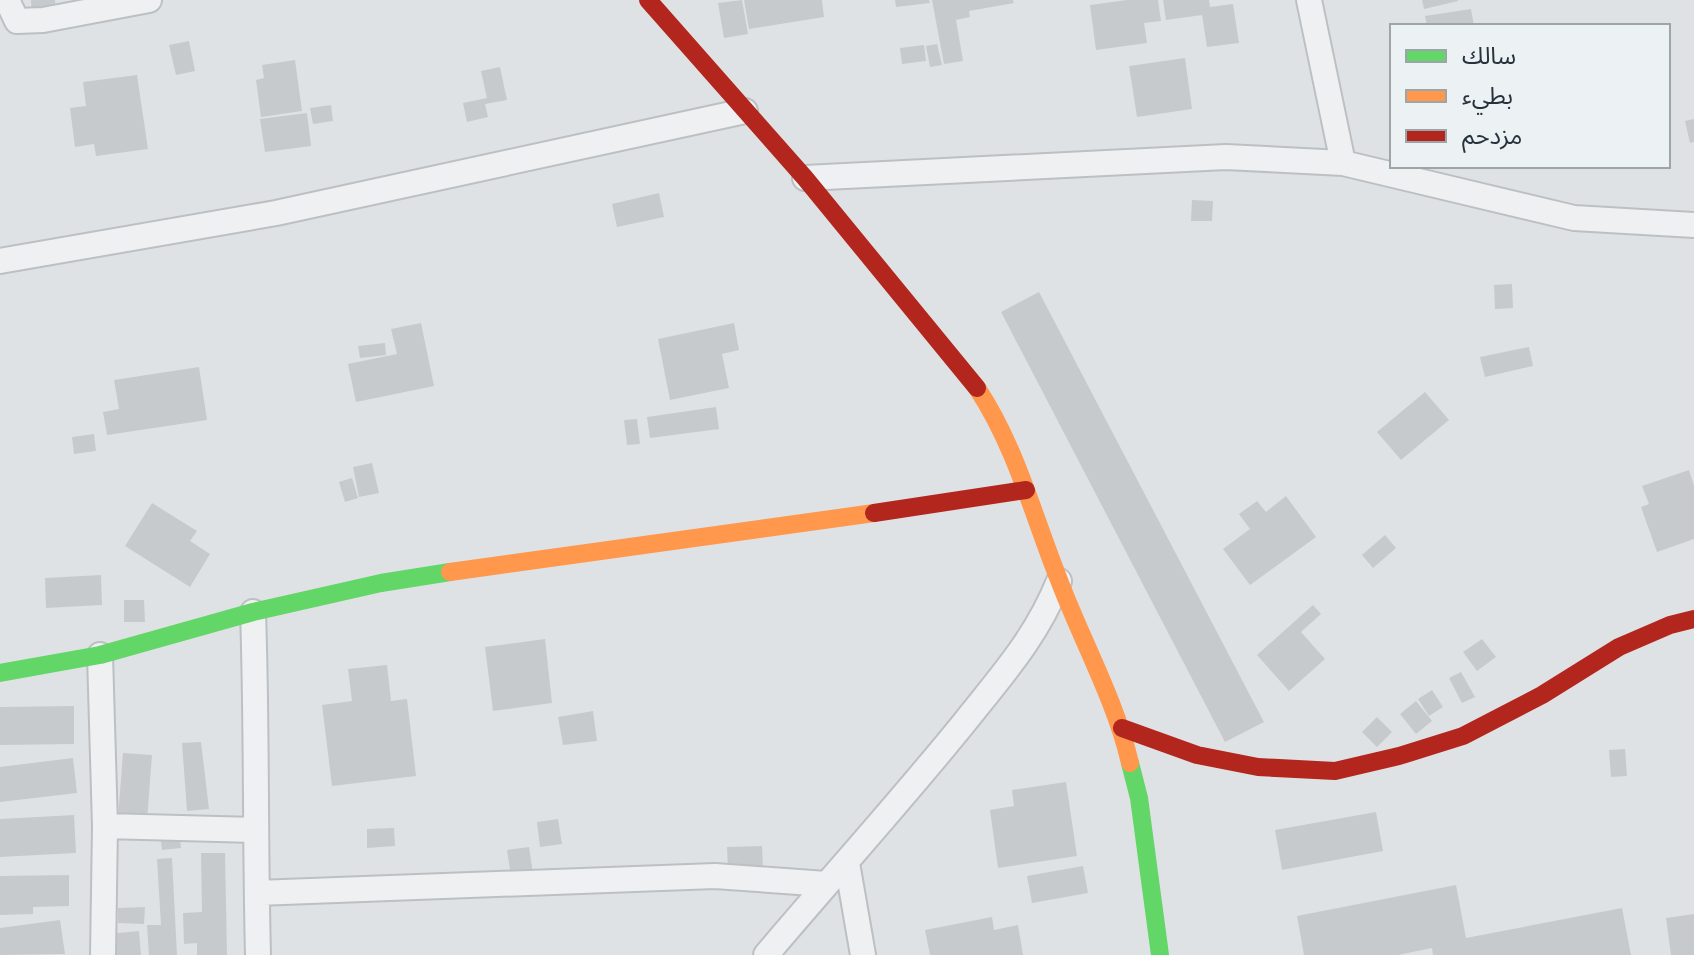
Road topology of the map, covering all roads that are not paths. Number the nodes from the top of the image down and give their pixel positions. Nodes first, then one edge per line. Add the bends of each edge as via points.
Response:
1 (7, 0) edge
2 (149, 0) edge
3 (648, 0) edge
4 (1309, 0) edge
5 (745, 111) junction
6 (1343, 163) junction
7 (805, 178) junction
8 (1694, 225) edge
9 (0, 261) edge
10 (1026, 490) junction
11 (1059, 581) junction
12 (253, 612) junction
13 (1694, 619) edge
14 (100, 655) junction
15 (0, 673) edge
16 (1122, 728) junction
17 (105, 826) junction
18 (255, 830) junction
19 (847, 863) junction
20 (826, 884) junction
21 (257, 893) junction
22 (103, 955) edge
23 (258, 955) edge
24 (766, 955) edge
25 (863, 955) edge
26 (1160, 955) edge

1 - 2 street via 17,21
3 - 5 street
4 - 6 street
5 - 7 street
5 - 9 street via 276,213
6 - 7 street via 1226,157
6 - 8 street via 1574,218
7 - 10 street via 966,372 992,411
10 - 11 street
10 - 12 street via 526,560 381,583
11 - 16 street
11 - 19 street via 1030,640
12 - 14 street
12 - 18 street
13 - 16 street via 1619,647 1463,736 1335,771 1258,767 1197,755
14 - 15 street
14 - 17 street
16 - 26 street via 1139,798
17 - 18 street
17 - 22 street
18 - 21 street
19 - 20 street
19 - 25 street
20 - 21 street via 715,876
20 - 24 street
21 - 23 street

